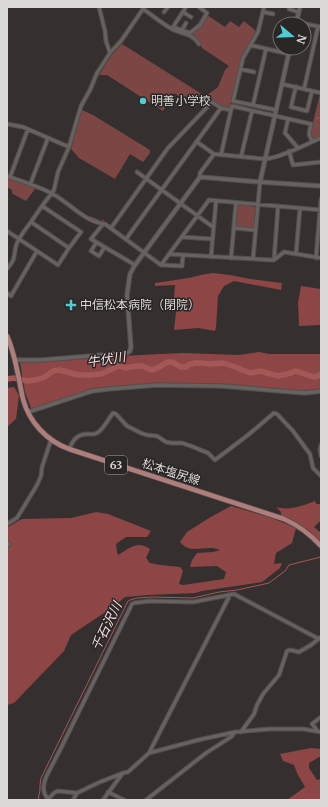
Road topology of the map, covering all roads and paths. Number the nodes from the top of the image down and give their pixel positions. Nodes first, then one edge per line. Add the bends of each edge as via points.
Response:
1 (99, 7) edge
2 (163, 7) edge
3 (186, 7) edge
4 (199, 7) edge
5 (264, 7) edge
6 (300, 7) edge
7 (288, 9) dead end
8 (166, 10) edge
9 (183, 12) junction
10 (263, 12) junction
11 (298, 12) junction
12 (273, 14) dead end
13 (297, 16) edge
14 (191, 17) dead end
15 (186, 23) dead end
16 (320, 27) edge
17 (182, 30) junction
18 (199, 44) dead end
19 (250, 45) junction
20 (266, 49) junction
21 (272, 50) edge
22 (110, 53) junction
23 (289, 56) edge
24 (240, 69) junction
25 (254, 72) dead end
26 (282, 84) junction
27 (297, 87) junction
28 (304, 89) junction
29 (312, 91) junction
30 (321, 93) edge
31 (253, 105) junction
32 (221, 108) junction
33 (231, 110) junction
34 (276, 110) junction
35 (252, 111) junction
36 (275, 116) junction
37 (288, 119) junction
38 (7, 124) edge
39 (28, 130) junction
40 (48, 138) junction
41 (321, 138) edge
42 (312, 141) junction
43 (197, 142) junction
44 (69, 147) junction
45 (298, 148) junction
46 (290, 152) junction
47 (214, 154) junction
48 (221, 155) junction
49 (241, 157) junction
50 (265, 158) junction
51 (321, 162) edge
52 (137, 172) dead end
53 (8, 176) edge
54 (200, 177) junction
55 (147, 179) junction
56 (260, 182) junction
57 (30, 185) junction
58 (321, 186) edge
59 (162, 190) junction
60 (52, 194) junction
61 (321, 199) edge
62 (216, 201) junction
63 (180, 203) junction
64 (236, 203) junction
65 (258, 204) junction
66 (42, 206) junction
67 (278, 207) junction
68 (300, 208) junction
69 (320, 210) edge
70 (198, 215) junction
71 (31, 222) junction
72 (103, 224) junction
73 (213, 227) junction
74 (111, 228) junction
75 (234, 228) junction
76 (255, 230) junction
77 (7, 232) edge
78 (182, 237) junction
79 (19, 239) junction
80 (126, 239) junction
81 (212, 239) junction
82 (96, 243) junction
83 (69, 248) junction
84 (104, 248) junction
85 (37, 251) junction
86 (144, 253) junction
87 (169, 254) junction
88 (296, 254) junction
89 (182, 255) junction
90 (210, 257) junction
91 (231, 258) junction
92 (316, 258) junction
93 (321, 258) edge
94 (253, 259) junction
95 (274, 260) junction
96 (135, 265) junction
97 (162, 265) junction
98 (7, 270) edge
99 (7, 293) edge
100 (7, 336) edge
101 (16, 362) junction
102 (321, 391) edge
103 (27, 411) junction
104 (51, 440) junction
105 (321, 445) edge
106 (69, 449) junction
107 (321, 456) edge
108 (321, 476) edge
109 (7, 524) edge
110 (7, 542) edge
111 (7, 546) edge
112 (321, 546) edge
113 (230, 595) junction
114 (320, 638) edge
115 (321, 717) edge
116 (317, 730) junction
117 (235, 732) junction
118 (240, 732) junction
119 (321, 732) edge
120 (148, 753) junction
121 (123, 773) junction
122 (108, 792) junction
123 (77, 793) junction
124 (47, 800) edge
125 (73, 800) edge
126 (103, 800) edge
127 (124, 800) edge
128 (146, 800) edge

1 - 22 street
2 - 8 street
3 - 9 street
4 - 17 street via 207,13 200,25 190,33
5 - 10 street
6 - 11 street
7 - 11 street
9 - 14 street
9 - 17 street via 173,27
10 - 12 street
10 - 19 street via 258,32
11 - 13 street
15 - 17 street
16 - 28 street
18 - 22 street via 190,35 172,29 143,9
19 - 20 street
19 - 24 street
20 - 21 street
20 - 31 street
22 - 44 street via 97,73
23 - 26 street
24 - 25 street
24 - 31 street via 233,100
26 - 27 street
26 - 34 street
27 - 28 street
27 - 29 street via 291,107 307,111
28 - 29 street
29 - 30 street
31 - 34 street
32 - 33 street
32 - 43 street
32 - 55 street via 211,101 168,148
33 - 35 street via 232,106
33 - 48 street
34 - 36 street
35 - 36 street
35 - 49 street
36 - 37 street
36 - 50 street
37 - 42 street via 311,124 309,134
37 - 45 street via 285,133
38 - 39 street
39 - 40 street
39 - 53 street
40 - 44 street
40 - 57 street
41 - 42 street
42 - 45 street
43 - 47 street
43 - 59 street
44 - 60 street
45 - 46 street
46 - 50 street
46 - 51 street via 293,165
47 - 48 street
47 - 54 street via 200,173
48 - 49 street
49 - 50 street
50 - 56 street
52 - 55 street
53 - 57 street
54 - 56 street
54 - 63 street
55 - 59 street
55 - 74 street
56 - 58 street
56 - 65 street
57 - 60 street
59 - 63 street
59 - 80 street
60 - 66 street
60 - 72 street via 89,219
61 - 69 street
62 - 64 street
62 - 70 street via 208,200
62 - 73 street
63 - 70 street
63 - 86 street
64 - 65 street
64 - 75 street
65 - 67 street
65 - 76 street
66 - 71 street
66 - 83 street via 81,232
67 - 68 street
67 - 95 street
68 - 69 street
68 - 88 street
69 - 92 street
70 - 73 street
70 - 78 street
71 - 79 street
71 - 83 street
72 - 74 street
72 - 82 street via 91,239
73 - 81 street
74 - 80 street
75 - 76 street
75 - 91 street
76 - 94 street
77 - 79 street
78 - 81 street
78 - 87 street
79 - 85 street
79 - 98 street via 15,257
80 - 86 street
81 - 90 street
82 - 84 street
82 - 84 street via 91,251 99,256
83 - 85 street via 58,265
84 - 96 street
85 - 99 street via 11,296
86 - 96 street
86 - 97 street
87 - 89 street
87 - 97 street
88 - 92 street
88 - 95 street via 284,252
89 - 90 street
89 - 97 street via 182,266
90 - 91 street
91 - 94 street
92 - 93 street
94 - 95 street
96 - 101 street via 130,274 127,295 131,347 129,352
100 - 101 main road, 松本塩尻線 / 63
101 - 103 main road, 松本塩尻線 / 63
102 - 103 street via 305,393 222,386 157,385 92,391
103 - 104 main road, 松本塩尻線 / 63 via 39,429
104 - 106 main road, 松本塩尻線 / 63
104 - 109 street via 37,485 17,518
105 - 107 street
106 - 108 street via 72,441 80,435 98,433 113,413 127,426 141,433 157,436 166,442 191,446 208,453 215,460 274,413 293,431 310,454 313,468
106 - 112 main road, 松本塩尻線 / 63 via 284,519 306,531
110 - 111 street
113 - 114 street via 237,595
113 - 120 street
113 - 124 street via 193,602 149,601 132,604 46,777 43,792
114 - 118 street via 299,652 287,651 279,675 263,694 254,714
115 - 116 street via 312,724
116 - 118 street via 270,729
116 - 119 street
117 - 118 street
117 - 120 street
117 - 128 street via 232,737 206,753
120 - 121 street via 128,772
121 - 122 street
121 - 123 street
122 - 126 street
122 - 127 street
123 - 124 street via 58,791
123 - 125 street

